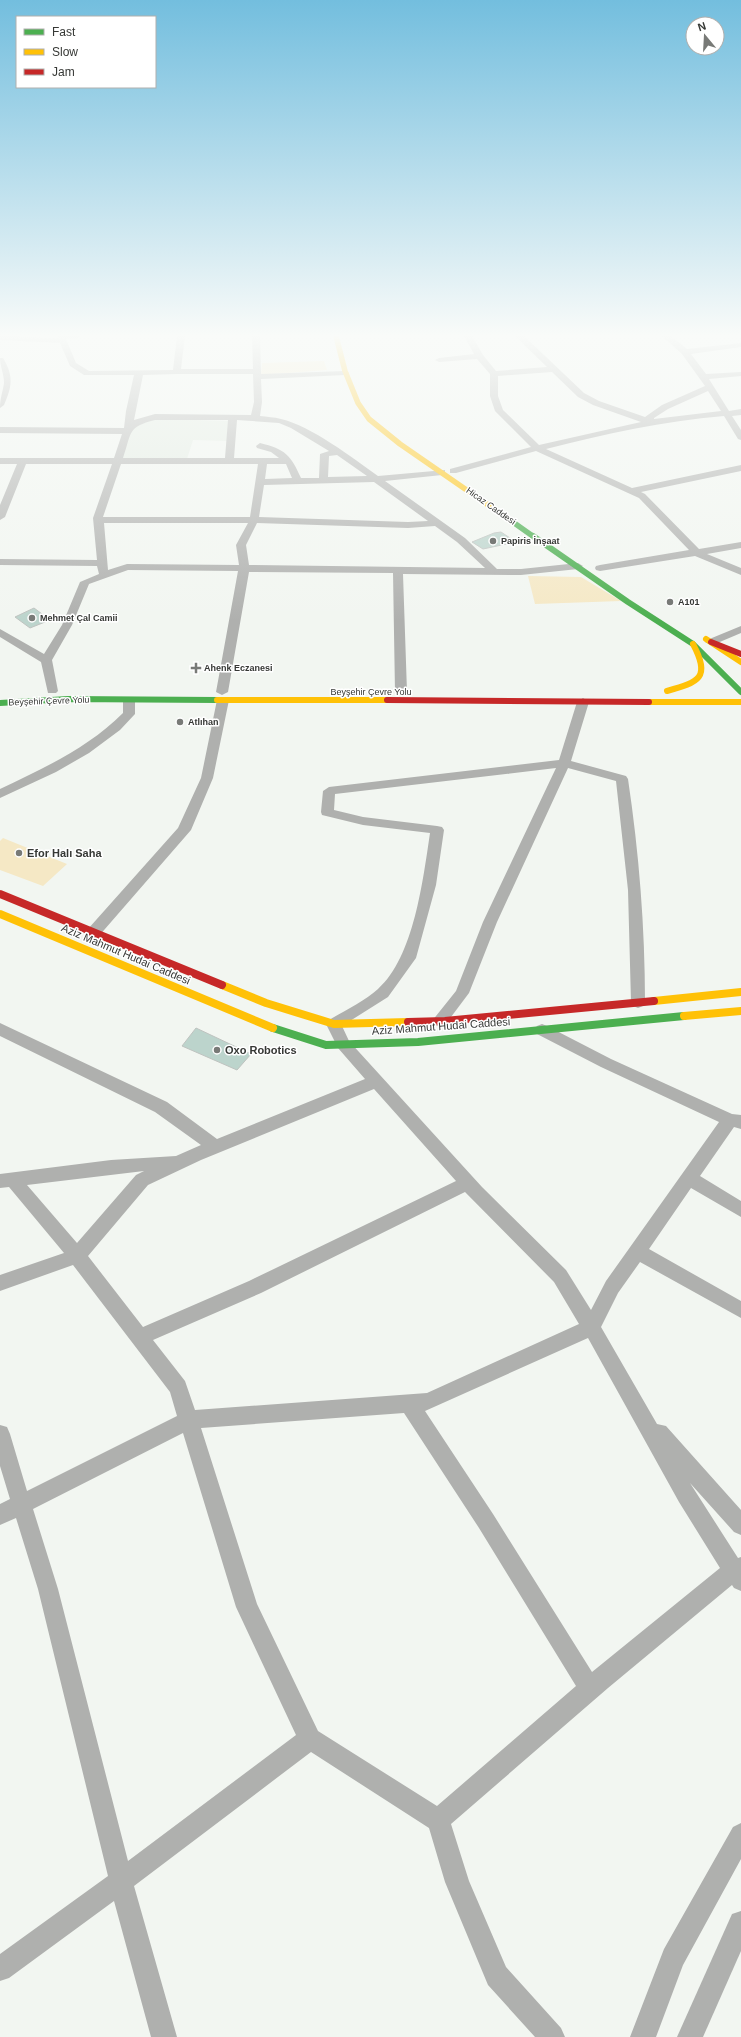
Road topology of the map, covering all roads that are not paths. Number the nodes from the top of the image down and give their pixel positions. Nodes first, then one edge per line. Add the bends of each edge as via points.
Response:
1 (127, 431) edge
2 (232, 431) edge
3 (303, 431) edge
4 (383, 431) edge
5 (396, 431) edge
6 (520, 431) edge
7 (610, 431) edge
8 (260, 446) dead end
9 (537, 448) junction
10 (338, 452) junction
11 (23, 460) junction
12 (0, 461) edge
13 (116, 461) junction
14 (229, 461) junction
15 (263, 461) junction
16 (289, 461) junction
17 (741, 468) edge
18 (453, 471) junction
19 (442, 472) junction
20 (375, 479) junction
21 (323, 480) junction
22 (298, 481) junction
23 (259, 482) junction
24 (632, 491) junction
25 (0, 516) edge
26 (99, 520) junction
27 (254, 520) junction
28 (436, 523) junction
29 (741, 545) edge
30 (697, 553) junction
31 (576, 554) dead end
32 (0, 562) edge
33 (102, 563) junction
34 (578, 566) junction
35 (597, 566) joint
36 (244, 568) junction
37 (398, 571) junction
38 (495, 572) junction
39 (741, 572) edge
40 (104, 575) junction
41 (612, 577) dead end
42 (741, 629) edge
43 (0, 632) edge
44 (699, 635) dead end
45 (711, 642) junction
46 (693, 644) junction
47 (741, 654) edge
48 (46, 660) junction
49 (719, 667) junction
50 (739, 669) edge
51 (699, 689) dead end
52 (722, 689) dead end
53 (740, 689) edge
54 (52, 691) junction
55 (401, 692) junction
56 (557, 692) dead end
57 (0, 694) edge
58 (222, 696) junction
59 (129, 700) junction
60 (583, 702) junction
61 (697, 702) junction
62 (741, 702) edge
63 (0, 703) edge
64 (727, 711) dead end
65 (564, 763) junction
66 (0, 794) edge
67 (0, 894) edge
68 (0, 914) edge
69 (93, 932) junction
70 (741, 992) edge
71 (638, 1002) junction
72 (741, 1011) edge
73 (440, 1021) junction
74 (334, 1024) junction
75 (0, 1029) edge
76 (542, 1030) junction
77 (343, 1044) junction
78 (376, 1081) junction
79 (736, 1121) edge
80 (216, 1147) junction
81 (182, 1161) junction
82 (689, 1178) junction
83 (6, 1180) edge
84 (467, 1183) junction
85 (741, 1210) edge
86 (637, 1251) junction
87 (77, 1256) junction
88 (0, 1283) edge
89 (741, 1310) edge
90 (591, 1328) junction
91 (140, 1337) junction
92 (409, 1403) junction
93 (638, 1410) junction
94 (189, 1420) junction
95 (0, 1434) edge
96 (22, 1505) junction
97 (0, 1516) edge
98 (741, 1525) edge
99 (739, 1572) edge
100 (590, 1689) junction
101 (310, 1740) junction
102 (438, 1820) junction
103 (741, 1835) edge
104 (121, 1881) junction
105 (741, 1923) edge
106 (0, 1969) edge
107 (164, 2037) edge
108 (552, 2037) edge
109 (643, 2037) edge
110 (690, 2037) edge

1 - 13 street
2 - 14 street
3 - 10 street
4 - 19 main road, Hicaz Caddesi
5 - 18 main road, Hicaz Caddesi
6 - 9 street
7 - 9 street
8 - 16 street via 282,454
9 - 18 street
9 - 24 street
10 - 20 street
10 - 21 street via 325,454
11 - 12 street
11 - 13 street
11 - 25 street
13 - 14 street
13 - 26 street
14 - 15 street
15 - 16 street
15 - 23 street
16 - 22 street
17 - 24 street
18 - 31 main road, Hicaz Caddesi
19 - 20 street
19 - 34 main road, Hicaz Caddesi
20 - 21 street
20 - 28 street
21 - 22 street
22 - 23 street
23 - 27 street
24 - 30 street via 642,496
26 - 27 street
26 - 33 street via 102,532
27 - 28 street via 408,526
27 - 36 street via 241,545
28 - 38 street via 461,540
29 - 30 street
30 - 35 street
30 - 39 street
32 - 33 street
33 - 40 street
34 - 38 street
34 - 46 main road, Hicaz Caddesi
35 - 41 main road
36 - 37 street
36 - 40 street via 127,567
36 - 58 street
37 - 38 street
37 - 55 street
40 - 48 street via 84,582 67,625
42 - 45 street
43 - 48 street
44 - 45 main road
45 - 47 main road
45 - 50 main road
46 - 49 main road, Hicaz Caddesi
46 - 51 main road via 702,658 704,666 701,676 694,684 663,691
48 - 54 street
49 - 50 main road
49 - 53 main road, Hicaz Caddesi
52 - 53 main road
54 - 57 main road, Beyşehir Çevre Yolu
54 - 58 main road, Beyşehir Çevre Yolu
55 - 56 main road, Beyşehir Çevre Yolu
55 - 58 main road, Beyşehir Çevre Yolu
58 - 59 main road, Beyşehir Çevre Yolu
58 - 60 main road, Beyşehir Çevre Yolu
58 - 69 street via 207,778 184,830
59 - 63 main road, Beyşehir Çevre Yolu via 68,699
59 - 66 street via 129,714 114,730 81,754
60 - 61 main road, Beyşehir Çevre Yolu
60 - 65 street
61 - 62 main road, Beyşehir Çevre Yolu
61 - 64 main road
65 - 71 street via 622,779 628,820 638,948
65 - 73 street via 490,922 462,993
65 - 74 street via 329,791 327,812 363,820 437,830 429,885 409,958 383,993
67 - 69 main road, Aziz Mahmut Hudai Caddesi
68 - 77 main road, Aziz Mahmut Hudai Caddesi via 284,1033 326,1044
69 - 74 main road, Aziz Mahmut Hudai Caddesi via 266,1003
70 - 71 main road, Aziz Mahmut Hudai Caddesi
71 - 73 main road, Aziz Mahmut Hudai Caddesi
72 - 76 main road, Aziz Mahmut Hudai Caddesi
73 - 74 main road, Aziz Mahmut Hudai Caddesi
74 - 77 street
75 - 80 street via 160,1107
76 - 77 main road, Aziz Mahmut Hudai Caddesi via 418,1042
76 - 79 street via 606,1063
77 - 78 street
78 - 80 street
78 - 84 street
79 - 82 street
80 - 81 street
81 - 83 street
81 - 87 street via 142,1180
82 - 85 street
82 - 86 street
83 - 87 street
84 - 90 street via 560,1276
84 - 91 street via 255,1287
86 - 89 street
86 - 90 street via 612,1287
87 - 88 street
87 - 91 street
90 - 92 street via 428,1402
90 - 93 street
91 - 94 street via 178,1387
92 - 94 street
92 - 100 street
93 - 98 street
93 - 99 street via 686,1496
94 - 96 street
94 - 101 street via 247,1607
95 - 96 street
96 - 97 street
96 - 104 street via 48,1589
99 - 100 street
100 - 102 street
101 - 102 street
101 - 104 street
102 - 108 street via 457,1882 497,1976
103 - 109 street via 674,1958
104 - 106 street
104 - 107 street
105 - 110 street

